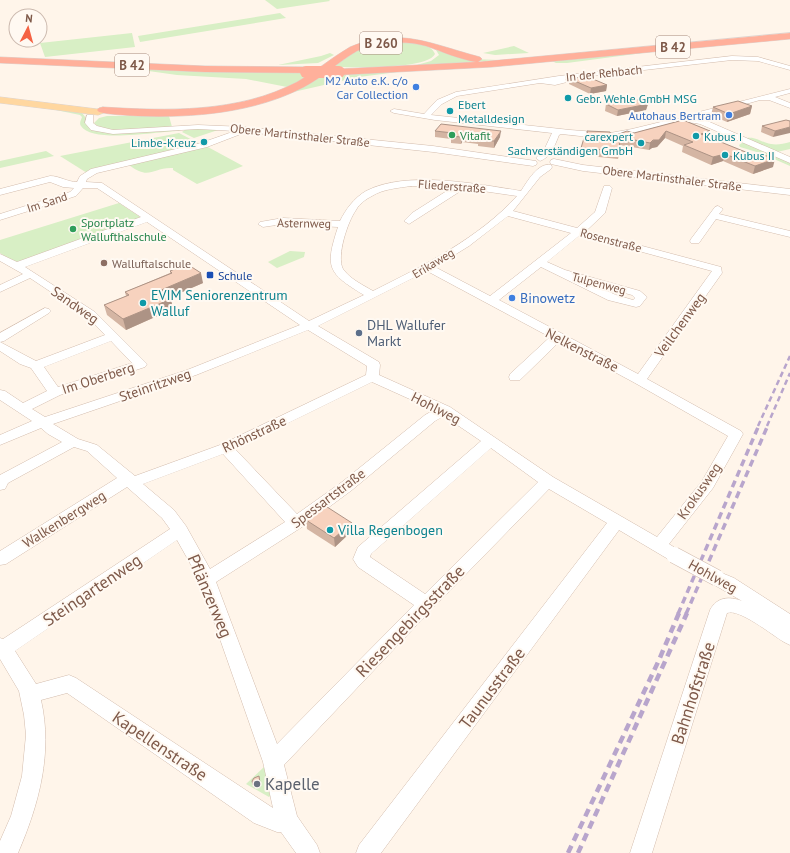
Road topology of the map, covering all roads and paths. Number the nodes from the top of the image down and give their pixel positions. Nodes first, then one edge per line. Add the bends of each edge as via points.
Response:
1 (790, 35) edge
2 (537, 59) junction
3 (0, 61) edge
4 (92, 66) junction
5 (377, 68) junction
6 (444, 68) junction
7 (790, 68) edge
8 (340, 70) junction
9 (308, 71) junction
10 (242, 80) dead end
11 (337, 82) dead end
12 (273, 85) dead end
13 (318, 87) dead end
14 (287, 90) junction
15 (790, 91) edge
16 (273, 98) junction
17 (765, 98) junction
18 (0, 100) edge
19 (40, 105) junction
20 (790, 106) edge
21 (394, 111) dead end
22 (96, 115) junction
23 (426, 116) junction
24 (686, 119) junction
25 (245, 129) junction
26 (560, 132) junction
27 (740, 138) junction
28 (549, 149) junction
29 (790, 160) edge
30 (551, 163) junction
31 (536, 164) junction
32 (790, 168) edge
33 (80, 185) junction
34 (459, 185) junction
35 (607, 188) dead end
36 (0, 192) edge
37 (790, 192) edge
38 (523, 194) junction
39 (505, 212) junction
40 (0, 217) edge
41 (148, 218) junction
42 (409, 221) dead end
43 (263, 224) dead end
44 (344, 224) junction
45 (578, 231) junction
46 (790, 234) edge
47 (695, 241) dead end
48 (0, 257) edge
49 (540, 263) junction
50 (17, 266) junction
51 (427, 267) junction
52 (717, 270) joint
53 (562, 273) junction
54 (31, 274) junction
55 (0, 289) edge
56 (372, 295) junction
57 (491, 301) junction
58 (45, 311) dead end
59 (308, 325) junction
60 (113, 336) junction
61 (557, 337) junction
62 (0, 338) edge
63 (0, 346) edge
64 (141, 364) joint
65 (36, 365) junction
66 (372, 377) junction
67 (515, 377) dead end
68 (640, 380) junction
69 (55, 392) junction
70 (0, 394) edge
71 (22, 409) junction
72 (445, 410) junction
73 (44, 422) junction
74 (736, 434) joint
75 (0, 440) edge
76 (490, 441) junction
77 (73, 442) junction
78 (225, 448) junction
79 (131, 480) junction
80 (548, 481) junction
81 (0, 485) edge
82 (617, 522) junction
83 (296, 523) junction
84 (180, 530) junction
85 (659, 546) junction
86 (0, 559) edge
87 (207, 579) junction
88 (426, 604) junction
89 (790, 623) edge
90 (790, 637) edge
91 (2, 647) edge
92 (30, 694) junction
93 (273, 762) junction
94 (287, 821) junction
95 (6, 853) edge
96 (309, 853) edge
97 (367, 853) edge
98 (641, 853) edge

1 - 2 highway, B 42
2 - 5 highway, B 42
2 - 6 highway, B 42
2 - 14 highway, B 260 via 482,59 457,55 420,42 376,42 351,49 309,79
3 - 4 highway, B 42
3 - 9 highway, B 42
4 - 9 highway, B 42 via 216,71
4 - 10 highway via 175,76
5 - 8 highway, B 42
5 - 16 highway, B 260 via 419,64 432,59 436,53 428,46 409,42 366,45 353,51 308,83
6 - 8 highway, B 42
6 - 11 highway
7 - 23 street, In der Rehbach via 763,60 732,58 559,78 564,82 540,81 450,95 437,103
8 - 9 highway, B 42, bridge
12 - 14 highway
13 - 16 highway
14 - 22 highway, B 260 via 249,102 197,111
15 - 17 street
16 - 22 highway, B 260 via 207,112
17 - 20 street
17 - 24 street
18 - 19 main road, B 260
19 - 22 main road, B 260
19 - 22 main road, B 260
21 - 23 street
22 - 25 street, Obere Martinsthaler Straße via 90,124 94,128 113,132 198,127
23 - 26 street
24 - 26 street via 621,134
24 - 27 street via 702,122
25 - 31 street, Obere Martinsthaler Straße via 373,142
25 - 33 street via 204,145 94,171 83,178
26 - 28 street via 556,134
27 - 29 street
27 - 32 street via 735,141 738,146
28 - 30 street
28 - 31 street
30 - 31 street, Erikaweg
30 - 31 street, Obere Martinsthaler Straße
30 - 37 street, Obere Martinsthaler Straße
31 - 38 street, Erikaweg
33 - 36 street, Im Sand via 66,185 50,179
33 - 40 street, Im Sand via 73,194
33 - 41 street via 97,185
34 - 38 street, Fliederstraße
34 - 42 street via 456,190 414,215
34 - 44 street, Fliederstraße via 420,183 382,188 358,201
35 - 45 street via 600,213
38 - 39 street, Erikaweg
39 - 45 street, Rosenstraße
39 - 51 street, Erikaweg
41 - 50 street
41 - 59 street
43 - 44 street, Asternweg via 283,221
44 - 56 street, Fliederstraße via 335,258 337,267 352,284
45 - 49 street
45 - 52 street, Rosenstraße
46 - 47 street via 716,213
48 - 50 street, Sandweg
49 - 53 street, Tulpenweg
49 - 57 street
50 - 54 street, Sandweg
51 - 56 street, Erikaweg
51 - 57 street, Nelkenstraße
52 - 68 street, Veilchenweg via 686,318
53 - 53 street, Tulpenweg via 614,298 636,304 641,297 636,293
54 - 55 street
54 - 60 street, Sandweg via 92,314
56 - 59 street, Erikaweg
57 - 61 street, Nelkenstraße
58 - 62 street
59 - 66 street via 374,365
59 - 73 street, Steinritzweg via 222,362
60 - 64 street, Sandweg
60 - 65 street
61 - 67 street
61 - 68 street, Nelkenstraße
63 - 65 street via 24,361
64 - 69 street, Im Oberberg
65 - 69 street, Im Oberberg
66 - 72 street, Hohlweg
66 - 78 street, Rhönstraße
68 - 74 street, Nelkenstraße
69 - 71 street, Im Oberberg
70 - 71 street, Pflänzerweg
71 - 73 street, Pflänzerweg
72 - 76 street, Hohlweg
72 - 83 street, Spessartstraße via 430,418 347,486
73 - 75 street, Steinritzweg
73 - 77 street, Pflänzerweg via 53,431
74 - 85 street, Krokusweg via 708,484
76 - 80 street, Hohlweg
76 - 88 street via 362,554 361,559 364,562
77 - 79 street, Pflänzerweg via 92,448
77 - 81 street via 2,480
78 - 79 street, Rhönstraße
78 - 83 street
79 - 84 street, Pflänzerweg via 168,514
79 - 86 street, Walkenbergweg
80 - 82 street, Hohlweg
80 - 88 street, Riesengebirgsstraße
82 - 85 street, Hohlweg
82 - 97 street, Taunusstraße
83 - 87 street, Spessartstraße
84 - 87 street, Pflänzerweg
84 - 91 street, Steingartenweg
85 - 89 street, Hohlweg, bridge via 728,583
87 - 93 street, Pflänzerweg
88 - 93 street, Riesengebirgsstraße
90 - 98 street, Bahnhofstraße via 747,610 732,605 724,605 719,610
91 - 92 street via 25,681
92 - 94 street, Kapellenstraße via 69,684 262,815 277,821
92 - 95 street via 35,756 25,805
93 - 94 street, Pflänzerweg
94 - 96 street, Pflänzerweg

